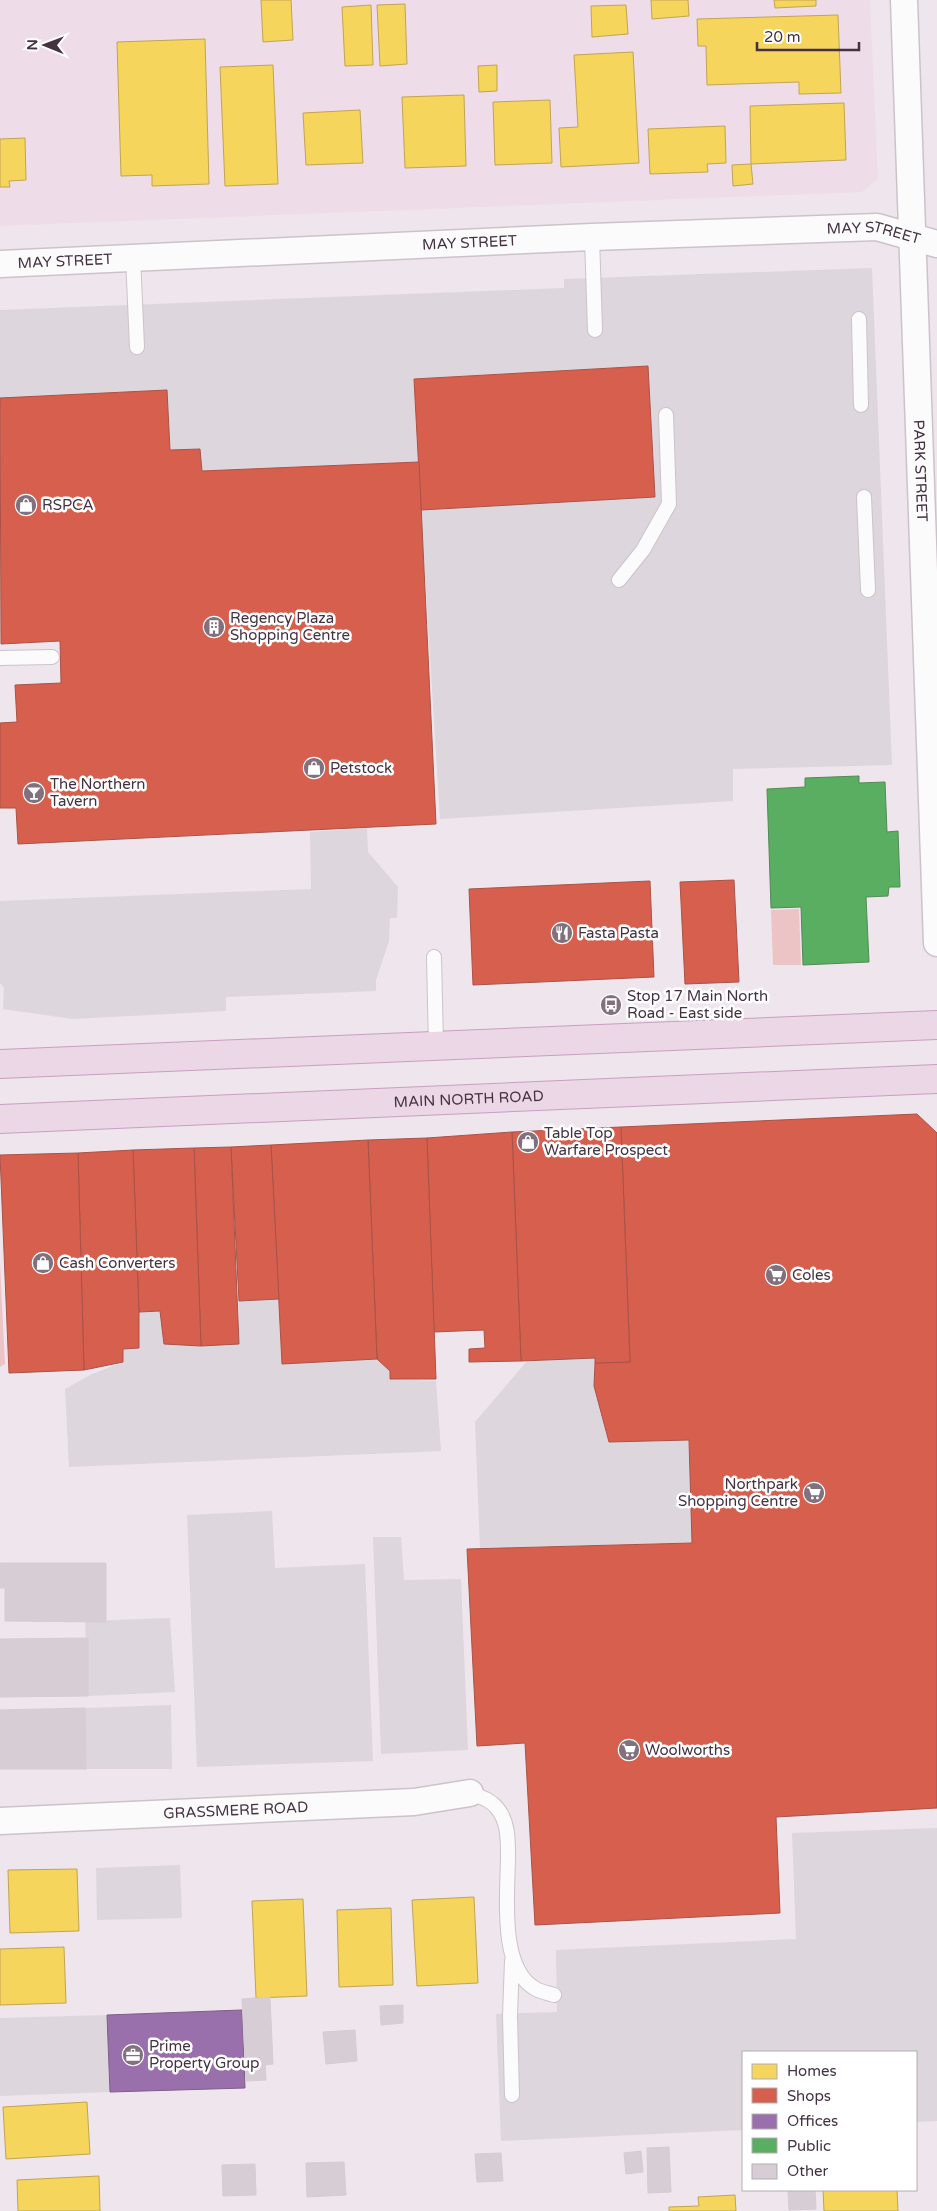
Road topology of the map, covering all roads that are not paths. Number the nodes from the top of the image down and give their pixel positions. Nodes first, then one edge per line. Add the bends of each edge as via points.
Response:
1 (904, 0) edge
2 (592, 237) junction
3 (925, 241) edge
4 (134, 257) junction
5 (0, 264) edge
6 (859, 319) dead end
7 (595, 330) dead end
8 (137, 347) dead end
9 (861, 405) dead end
10 (666, 415) dead end
11 (864, 497) dead end
12 (619, 580) dead end
13 (868, 590) dead end
14 (52, 657) dead end
15 (0, 658) edge
16 (934, 782) edge
17 (936, 865) edge
18 (937, 942) edge
19 (434, 957) dead end
20 (937, 1025) edge
21 (436, 1046) junction
22 (0, 1064) edge
23 (937, 1079) edge
24 (0, 1119) edge
25 (470, 1793) joint
26 (0, 1821) edge
27 (512, 1958) junction
28 (554, 1995) dead end
29 (512, 2095) dead end

1 - 3 street, PARK STREET
2 - 3 street, MAY STREET via 877,227
2 - 4 street, MAY STREET
2 - 7 lane
3 - 16 street, PARK STREET
4 - 5 street, MAY STREET
4 - 8 lane
6 - 9 lane
10 - 12 lane via 669,504 643,550
11 - 13 lane
14 - 15 lane
16 - 17 street, PARK STREET
17 - 18 street, PARK STREET
19 - 21 lane
20 - 21 highway
21 - 22 highway
23 - 24 highway, MAIN NORTH ROAD
25 - 26 street, GRASSMERE ROAD via 414,1802
25 - 27 lane via 489,1800 504,1821 508,1839 508,1932
27 - 28 lane via 521,1976 535,1988
27 - 29 lane

